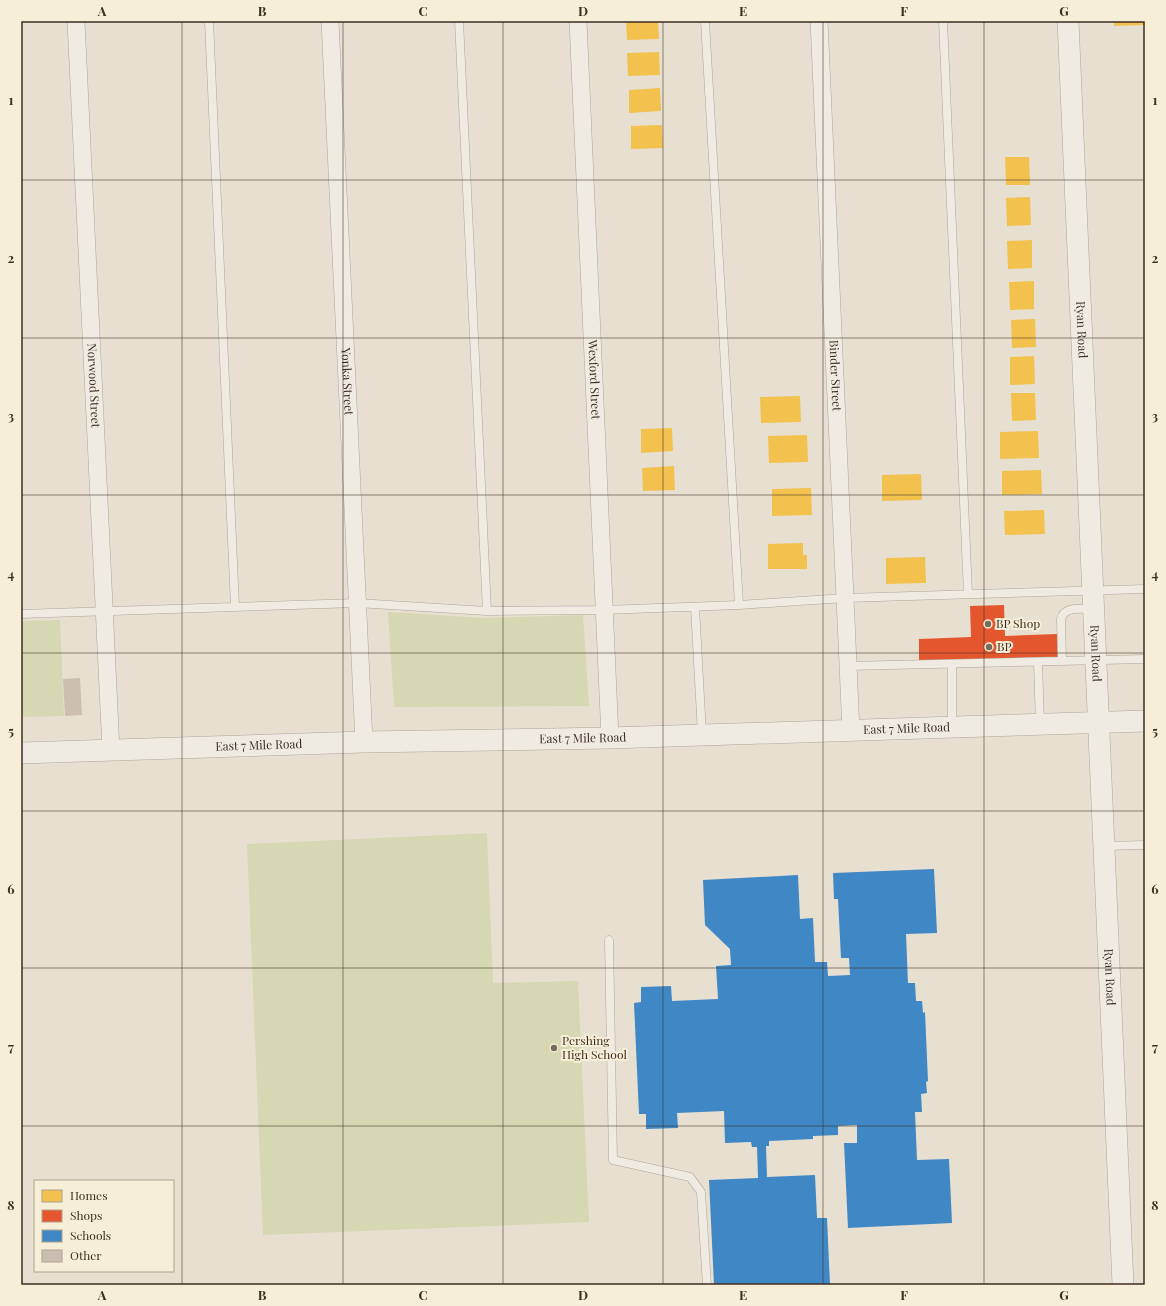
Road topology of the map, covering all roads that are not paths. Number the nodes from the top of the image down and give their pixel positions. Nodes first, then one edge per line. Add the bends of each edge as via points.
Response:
1 (76, 21) edge
2 (209, 21) edge
3 (330, 21) edge
4 (459, 21) edge
5 (578, 21) edge
6 (704, 21) edge
7 (819, 21) edge
8 (943, 21) edge
9 (1068, 21) edge
10 (1145, 589) edge
11 (968, 594) junction
12 (845, 598) junction
13 (1094, 600) junction
14 (357, 603) junction
15 (739, 605) junction
16 (235, 606) junction
17 (694, 607) junction
18 (488, 610) junction
19 (604, 610) junction
20 (104, 611) junction
21 (21, 614) edge
22 (1145, 659) edge
23 (1097, 660) junction
24 (1062, 661) junction
25 (1038, 662) junction
26 (952, 664) junction
27 (848, 666) junction
28 (1145, 721) edge
29 (1099, 723) junction
30 (1040, 724) junction
31 (952, 727) junction
32 (851, 731) junction
33 (702, 734) junction
34 (610, 738) junction
35 (364, 742) junction
36 (111, 751) junction
37 (21, 753) edge
38 (1145, 845) edge
39 (1104, 846) junction
40 (609, 940) dead end
41 (707, 1285) edge
42 (1123, 1285) edge

1 - 20 street, Norwood Street
2 - 16 lane
3 - 14 street, Yonka Street
4 - 18 lane
5 - 19 street, Wexford Street
6 - 15 lane
7 - 12 street, Binder Street
8 - 11 lane
9 - 13 street, Ryan Road
10 - 13 lane
11 - 12 lane
11 - 13 lane
12 - 15 lane
12 - 27 street, Binder Street
13 - 23 street, Ryan Road
13 - 24 lane via 1062,614
14 - 16 lane
14 - 18 lane
14 - 35 street, Yonka Street
15 - 17 lane
16 - 20 lane
17 - 19 lane
17 - 33 lane
18 - 19 lane
19 - 34 street, Wexford Street
20 - 21 lane
20 - 36 street, Norwood Street
22 - 23 lane
23 - 24 lane
23 - 29 street, Ryan Road
24 - 25 lane
25 - 26 lane
25 - 30 lane
26 - 27 lane
26 - 31 lane
27 - 32 street, Binder Street
28 - 29 street, East 7 Mile Road
29 - 30 street, East 7 Mile Road
29 - 39 street, Ryan Road
30 - 31 street, East 7 Mile Road
31 - 32 street, East 7 Mile Road
32 - 33 street, East 7 Mile Road
33 - 34 street, East 7 Mile Road
34 - 35 street, East 7 Mile Road
35 - 36 street, East 7 Mile Road
36 - 37 street, East 7 Mile Road
38 - 39 lane
39 - 42 street, Ryan Road
40 - 41 lane via 613,1160 690,1177 701,1192

